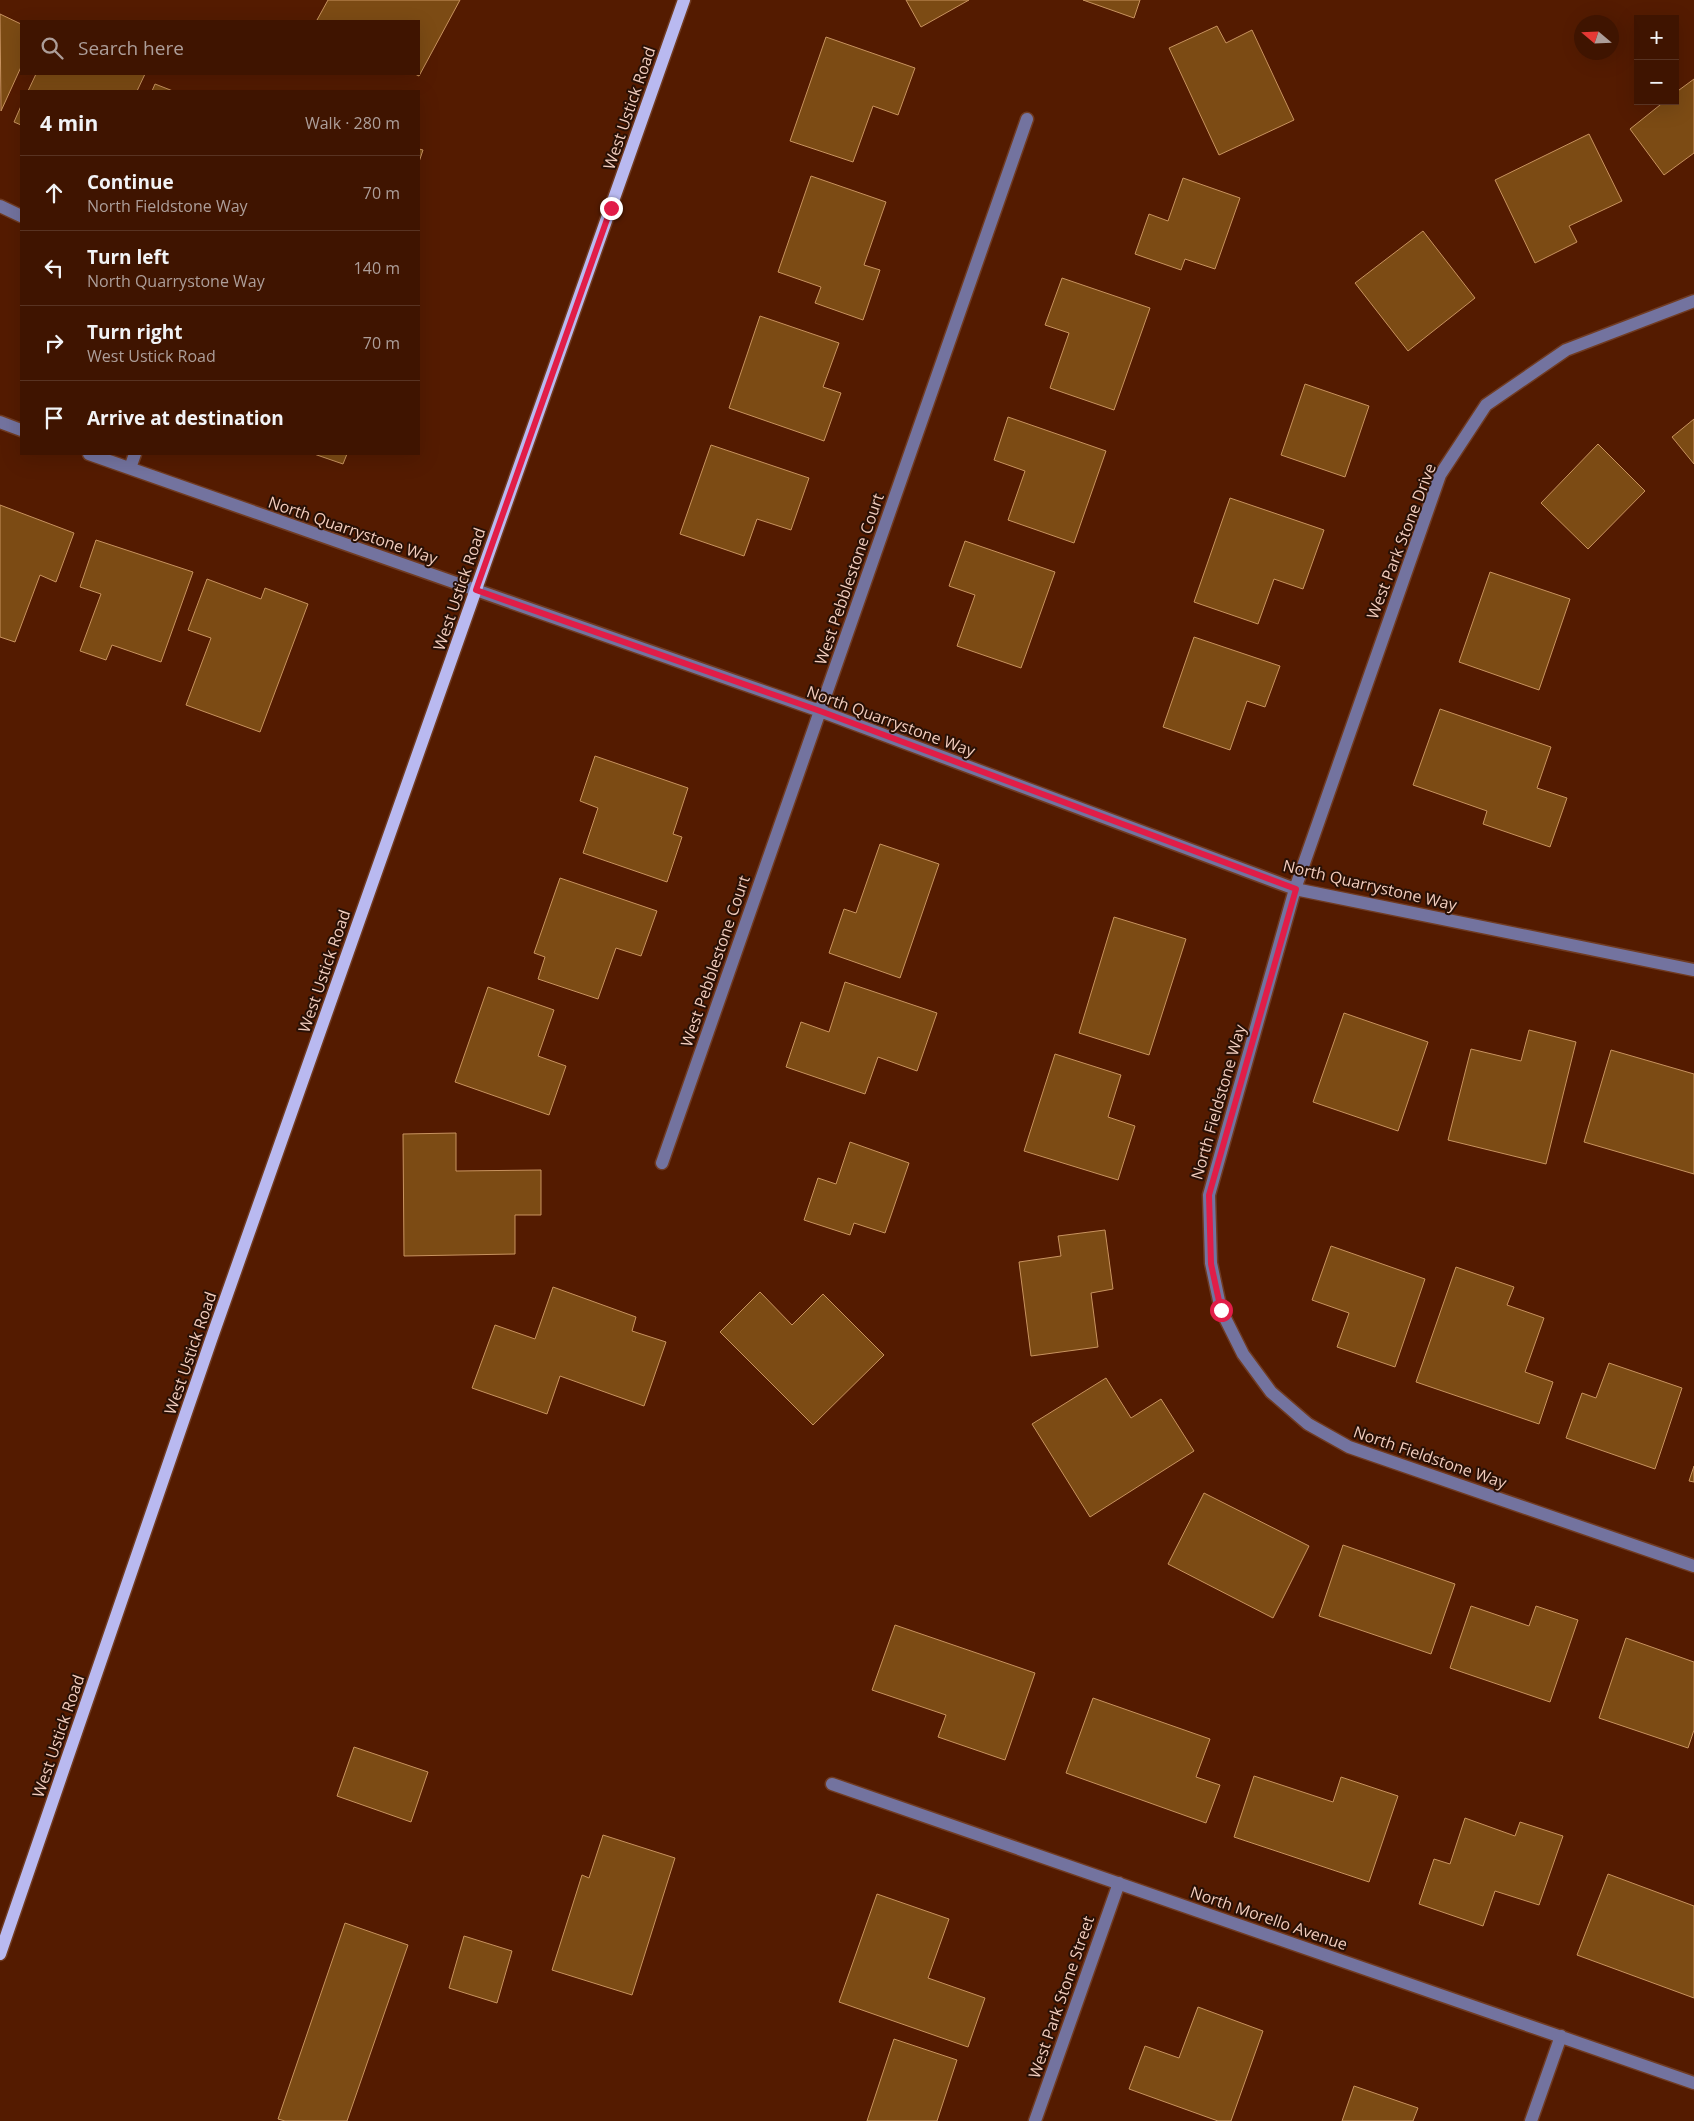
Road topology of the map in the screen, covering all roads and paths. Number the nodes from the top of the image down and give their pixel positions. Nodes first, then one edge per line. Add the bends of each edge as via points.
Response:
1 (684, 0) edge
2 (1027, 119) dead end
3 (0, 206) edge
4 (20, 216) edge
5 (1694, 301) edge
6 (0, 422) edge
7 (20, 430) edge
8 (92, 455) edge
9 (136, 455) edge
10 (130, 468) junction
11 (476, 590) junction
12 (820, 711) junction
13 (1296, 889) junction
14 (1694, 970) edge
15 (662, 1163) dead end
16 (1694, 1566) edge
17 (832, 1784) dead end
18 (1119, 1883) junction
19 (0, 1954) edge
20 (1561, 2036) junction
21 (1694, 2083) edge
22 (1035, 2121) edge
23 (1531, 2121) edge

1 - 11 main road, West Ustick Road
2 - 12 street, West Pebblestone Court
3 - 4 street
5 - 13 street, West Park Stone Drive via 1566,350 1486,405 1440,475
6 - 7 street
8 - 10 street, North Quarrystone Way
9 - 10 street
10 - 11 street, North Quarrystone Way
11 - 12 street, North Quarrystone Way
11 - 19 main road, West Ustick Road via 211,1340
12 - 13 street, North Quarrystone Way
12 - 15 street, West Pebblestone Court
13 - 14 street, North Quarrystone Way
13 - 16 street, North Fieldstone Way via 1209,1195 1211,1264 1221,1310 1242,1354 1271,1392 1308,1424 1349,1447
17 - 18 street, North Morello Avenue
18 - 20 street, North Morello Avenue
18 - 22 street, West Park Stone Street
20 - 21 street, North Morello Avenue
20 - 23 street

